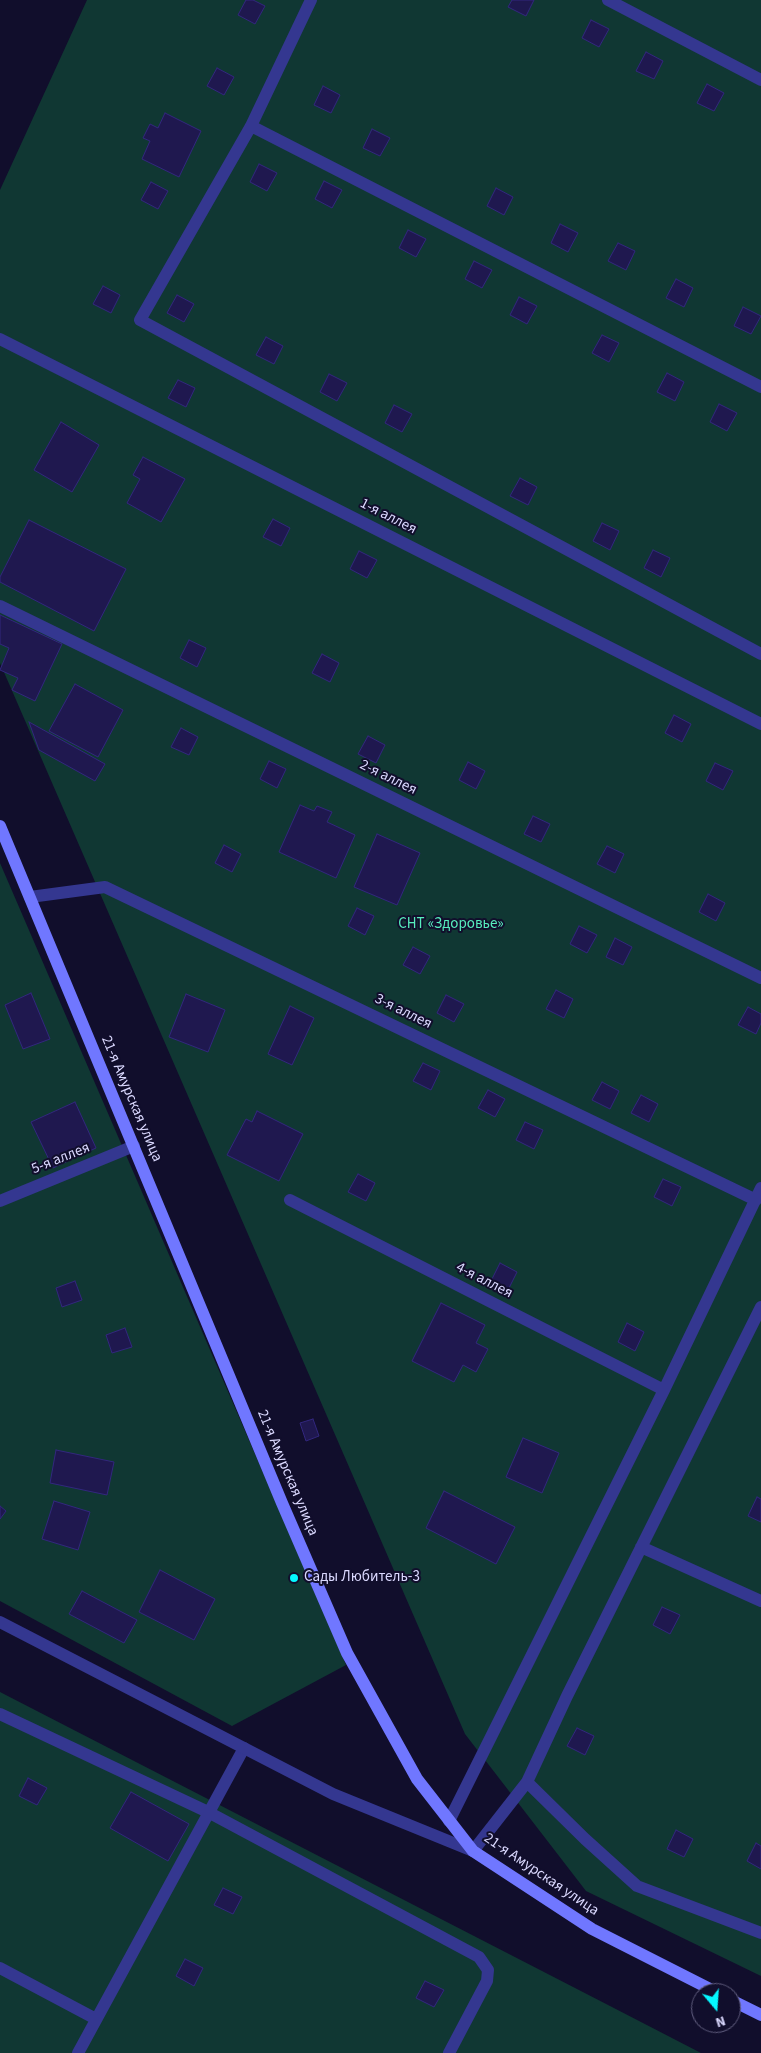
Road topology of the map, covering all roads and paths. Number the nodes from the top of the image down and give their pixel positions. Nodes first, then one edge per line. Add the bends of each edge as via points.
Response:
1 (311, 0) edge
2 (608, 0) edge
3 (761, 80) edge
4 (251, 126) junction
5 (0, 339) edge
6 (761, 387) edge
7 (0, 606) edge
8 (761, 654) edge
9 (761, 724) edge
10 (0, 826) edge
11 (30, 897) junction
12 (761, 978) edge
13 (134, 1146) junction
14 (758, 1194) edge
15 (290, 1200) dead end
16 (0, 1201) edge
17 (761, 1307) edge
18 (664, 1390) junction
19 (641, 1547) junction
20 (761, 1601) edge
21 (0, 1622) edge
22 (0, 1714) edge
23 (244, 1748) junction
24 (527, 1782) junction
25 (208, 1812) junction
26 (449, 1821) junction
27 (473, 1851) junction
28 (761, 1933) edge
29 (0, 1968) edge
30 (698, 1983) edge
31 (741, 2005) edge
32 (761, 2015) edge
33 (96, 2019) junction
34 (78, 2053) edge
35 (449, 2053) edge

1 - 4 street
2 - 3 street
4 - 6 street
4 - 8 street via 140,320
5 - 9 street, 1-я аллея
7 - 12 street, 2-я аллея
10 - 11 main road, 21-я Амурская улица
11 - 13 main road, 21-я Амурская улица
11 - 14 street, 3-я аллея via 106,887
13 - 16 street, 5-я аллея
13 - 26 main road, 21-я Амурская улица via 347,1652 416,1779
14 - 18 street
15 - 18 street, 4-я аллея
17 - 19 street
18 - 26 street
19 - 20 street
19 - 24 street
21 - 23 street
22 - 25 street
23 - 25 street
23 - 27 street via 333,1794
24 - 27 street
24 - 28 street via 638,1886
25 - 33 street
25 - 35 street via 479,1957 488,1970 487,1981
26 - 27 main road, 21-я Амурская улица
27 - 30 main road, 21-я Амурская улица via 592,1929
29 - 33 street
31 - 32 main road
33 - 34 street

